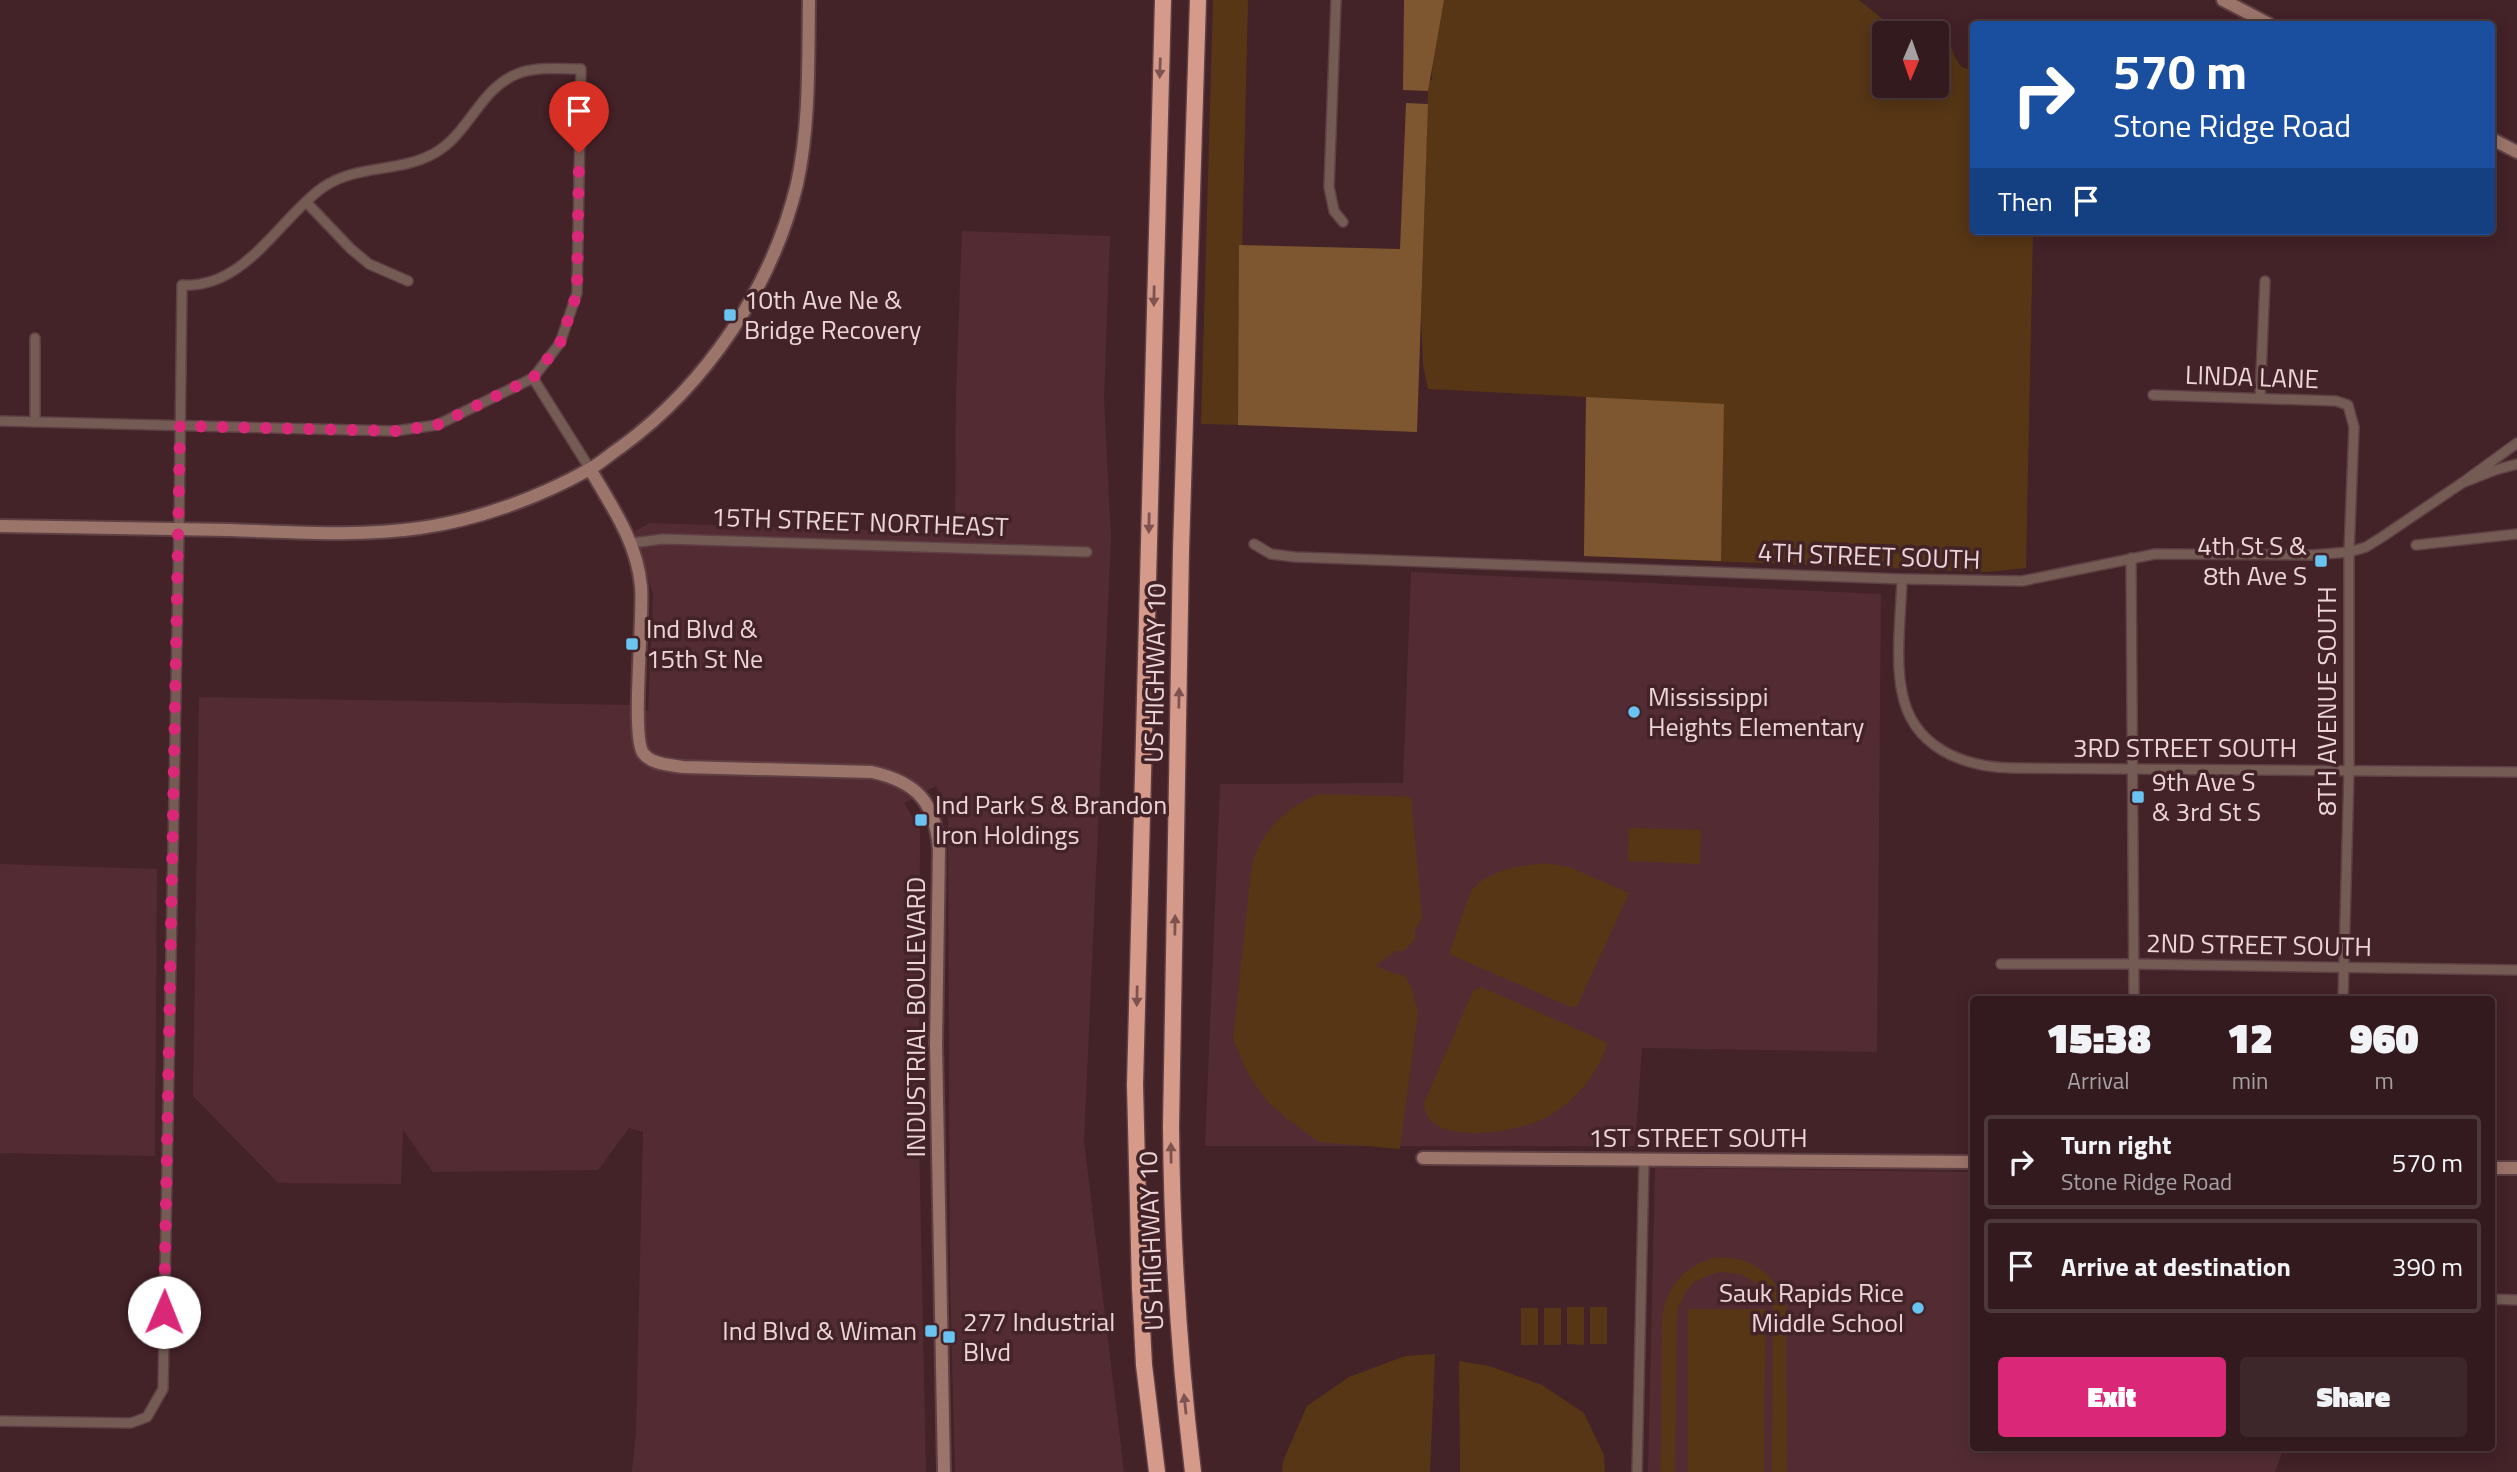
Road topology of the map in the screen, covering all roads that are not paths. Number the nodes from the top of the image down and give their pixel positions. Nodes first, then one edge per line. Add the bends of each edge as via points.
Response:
1 (809, 0) edge
2 (1163, 0) edge
3 (1198, 0) edge
4 (1336, 0) edge
5 (2223, 0) edge
6 (2263, 21) edge
7 (2495, 141) edge
8 (2517, 152) edge
9 (306, 202) junction
10 (1343, 222) dead end
11 (408, 281) dead end
12 (2265, 281) dead end
13 (35, 338) dead end
14 (533, 378) junction
15 (2153, 395) dead end
16 (2260, 398) junction
17 (2348, 405) joint
18 (0, 421) edge
19 (35, 422) junction
20 (180, 426) junction
21 (2517, 443) edge
22 (2517, 464) edge
23 (590, 469) junction
24 (2462, 483) junction
25 (0, 526) edge
26 (179, 529) junction
27 (2517, 534) edge
28 (632, 543) junction
29 (1254, 544) dead end
30 (2416, 545) dead end
31 (1087, 552) dead end
32 (2350, 552) junction
33 (2131, 558) junction
34 (1902, 579) junction
35 (2131, 768) junction
36 (2349, 771) junction
37 (2517, 772) edge
38 (2001, 964) dead end
39 (2134, 964) junction
40 (2344, 968) junction
41 (2517, 970) edge
42 (2134, 996) edge
43 (2343, 996) edge
44 (1423, 1158) dead end
45 (1644, 1161) junction
46 (1970, 1162) edge
47 (2495, 1168) edge
48 (2517, 1168) edge
49 (2495, 1299) edge
50 (2517, 1300) edge
51 (0, 1421) edge
52 (944, 1472) edge
53 (1157, 1472) edge
54 (1193, 1472) edge
55 (1637, 1472) edge

1 - 23 street via 803,149 787,215 759,285 733,331 685,389 657,418
2 -> 53 highway, US HIGHWAY 10 via 1135,1085 1144,1365
54 -> 3 highway, US HIGHWAY 10 via 1177,1311 1171,1127
4 - 10 street via 1329,187 1334,211
5 - 6 street
7 - 8 street
9 - 11 street via 369,264
9 - 14 street via 339,177 433,155 452,142 499,83 519,73 581,69 577,293 560,343
9 - 20 street via 241,267 199,286 182,285
12 - 16 street
13 - 19 street
14 - 20 street via 437,425 395,431
14 - 23 street, INDUSTRIAL BOULEVARD
15 - 16 street, LINDA LANE
16 - 17 street, LINDA LANE
17 - 32 street, 8TH AVENUE SOUTH via 2354,427
18 - 19 street
19 - 20 street
20 - 26 street
21 - 24 street, 4TH STREET SOUTH
22 - 24 street, 4TH STREET SOUTH
23 - 26 street via 464,519 421,528 343,534
23 - 28 street, INDUSTRIAL BOULEVARD
24 - 32 street, 4TH STREET SOUTH via 2366,547
25 - 26 street
26 - 51 street via 163,1389 147,1417 131,1423
27 - 30 street
28 - 31 street, 15TH STREET NORTHEAST via 663,539
28 - 52 street, INDUSTRIAL BOULEVARD via 641,586 638,728 643,752 652,760 682,767 872,772 909,785 932,812 939,859 936,1044
29 - 34 street, 4TH STREET SOUTH via 1271,554 1295,557
32 - 33 street, 4TH STREET SOUTH
32 - 36 street, 8TH AVENUE SOUTH
33 - 34 street, 4TH STREET SOUTH via 2022,581
33 - 35 street
34 - 35 street, 3RD STREET SOUTH via 1902,694 1912,720 1941,750 1991,768
35 - 36 street, 3RD STREET SOUTH
35 - 39 street
36 - 37 street, 3RD STREET SOUTH
36 - 40 street, 8TH AVENUE SOUTH
38 - 39 street, 2ND STREET SOUTH
39 - 40 street, 2ND STREET SOUTH
39 - 42 street
40 - 41 street, 2ND STREET SOUTH
40 - 43 street, 8TH AVENUE SOUTH
44 - 45 street, 1ST STREET SOUTH
45 - 46 street, 1ST STREET SOUTH
45 - 55 street
47 - 48 street
49 - 50 street

